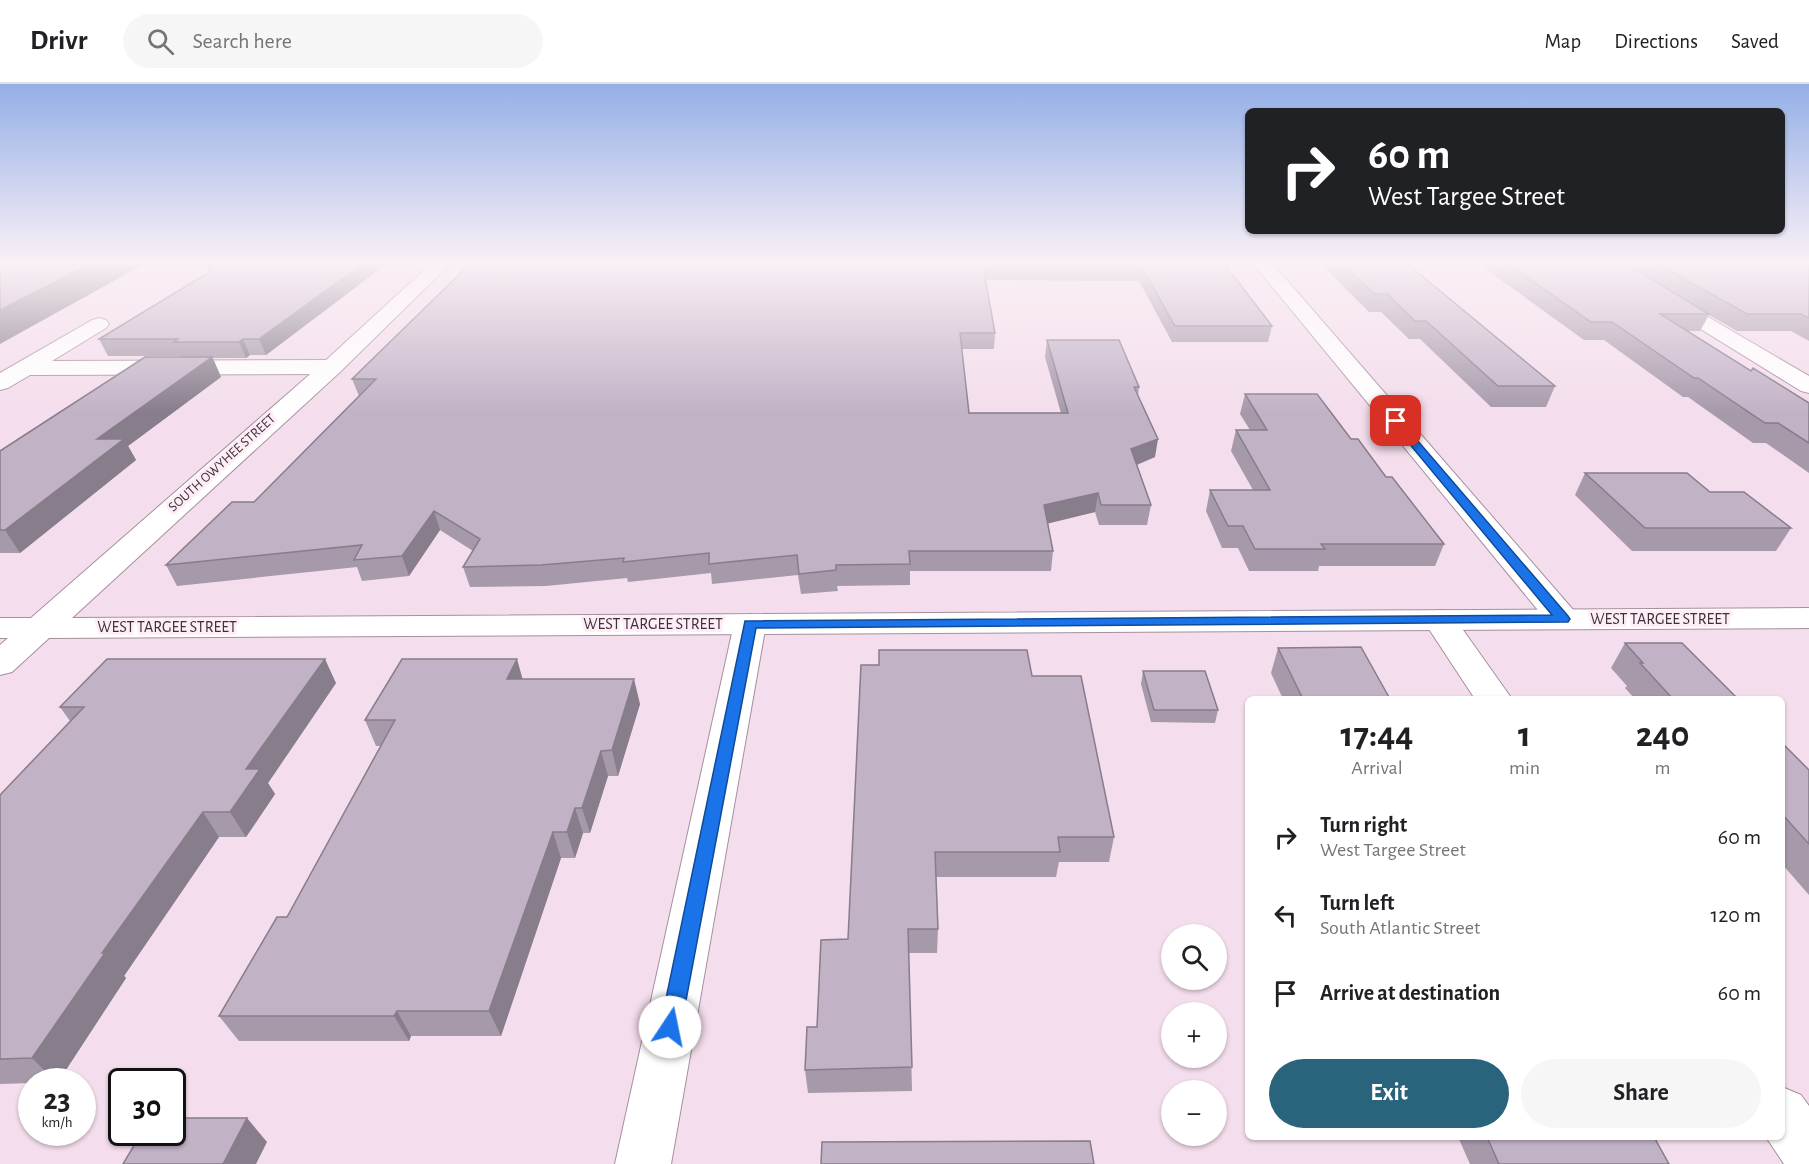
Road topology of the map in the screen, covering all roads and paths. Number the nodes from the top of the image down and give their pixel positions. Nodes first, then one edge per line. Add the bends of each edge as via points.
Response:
1 (390, 312) edge
2 (1304, 312) edge
3 (1685, 312) edge
4 (99, 324) dead end
5 (332, 367) junction
6 (25, 368) junction
7 (0, 383) edge
8 (1809, 387) edge
9 (1809, 618) edge
10 (1563, 619) junction
11 (1439, 620) junction
12 (750, 624) junction
13 (0, 628) edge
14 (39, 628) junction
15 (0, 664) edge
16 (1492, 696) edge
17 (1785, 1118) edge
18 (1809, 1153) edge
19 (643, 1164) edge

1 - 5 street, SOUTH OWYHEE STREET
2 - 10 street
3 - 8 street
4 - 6 street
5 - 6 street
5 - 14 street, SOUTH OWYHEE STREET
6 - 7 street
9 - 10 street, WEST TARGEE STREET
10 - 11 street, WEST TARGEE STREET
11 - 12 street, WEST TARGEE STREET
11 - 16 street
12 - 14 street, WEST TARGEE STREET
12 - 19 street
13 - 14 street, WEST TARGEE STREET
14 - 15 street, SOUTH OWYHEE STREET
17 - 18 street

